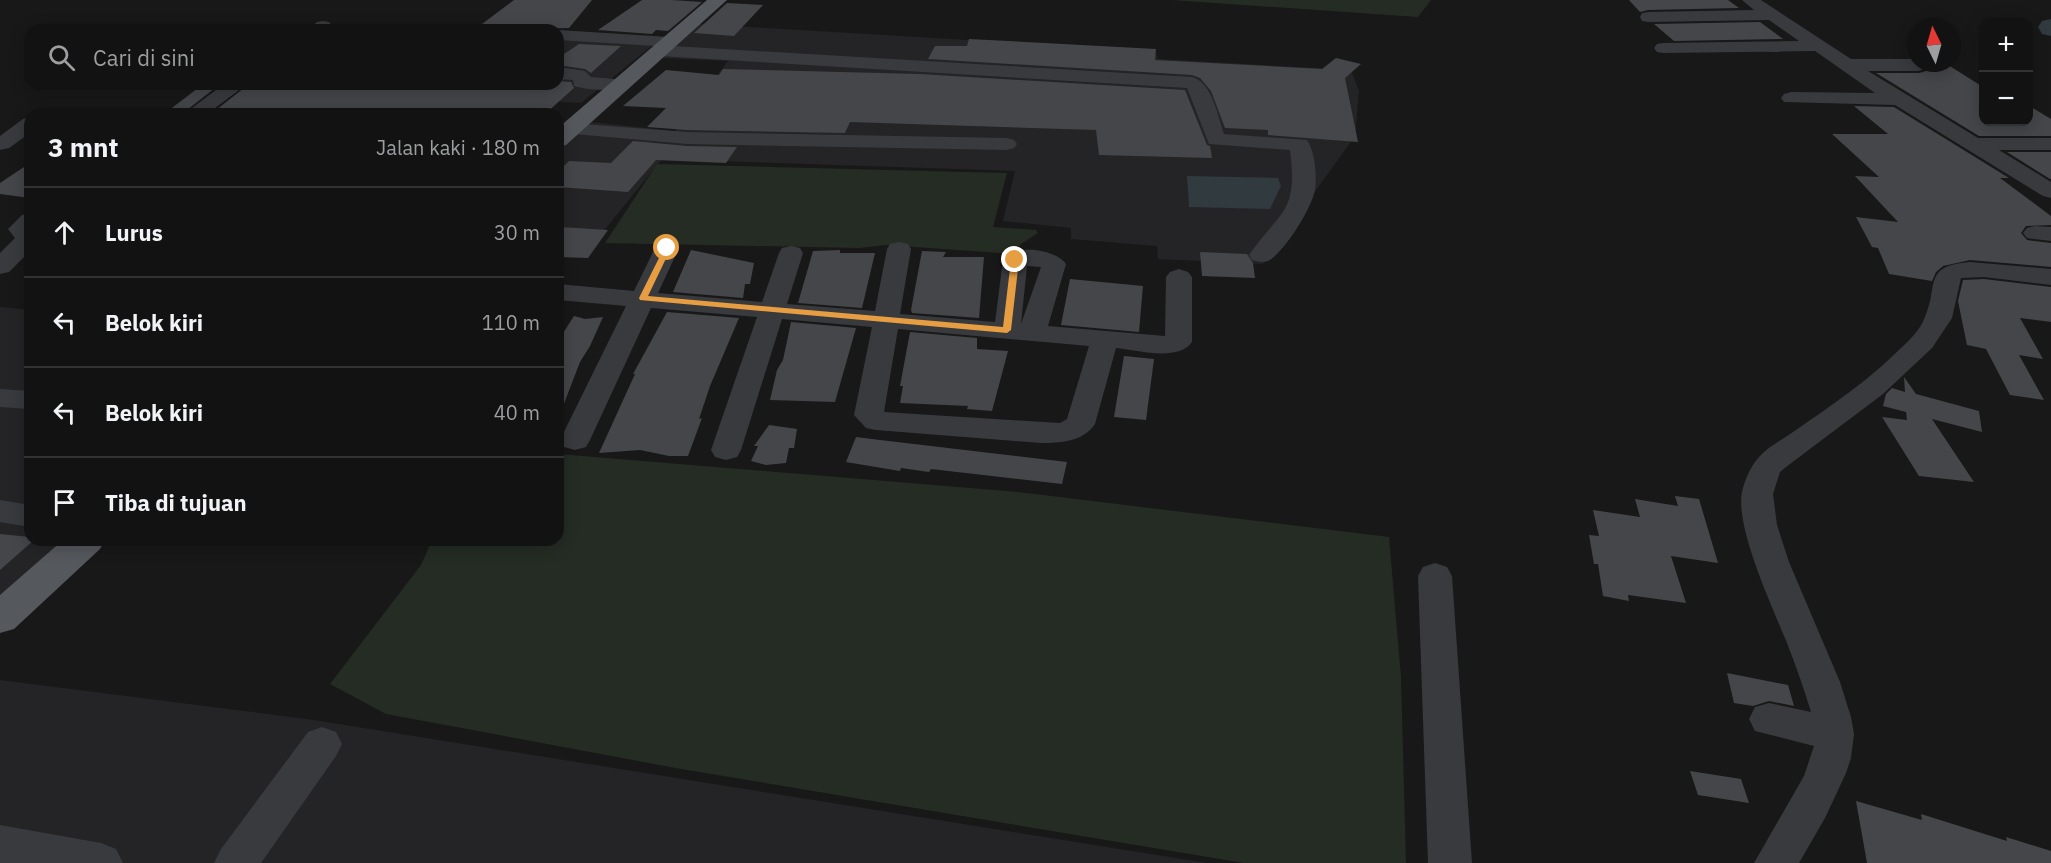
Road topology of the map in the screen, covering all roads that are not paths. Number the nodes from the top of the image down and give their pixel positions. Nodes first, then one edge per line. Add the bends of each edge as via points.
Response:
1 (718, 0) edge
2 (1750, 0) edge
3 (1772, 15) junction
4 (1648, 17) dead end
5 (564, 36) edge
6 (664, 46) junction
7 (1816, 46) junction
8 (1663, 48) dead end
9 (1845, 65) junction
10 (1907, 65) edge
11 (564, 74) edge
12 (615, 89) junction
13 (228, 90) edge
14 (1791, 98) dead end
15 (1899, 99) junction
16 (203, 108) edge
17 (24, 127) edge
18 (564, 134) edge
19 (1, 144) edge
20 (1007, 144) dead end
21 (1976, 144) junction
22 (2051, 144) edge
23 (24, 145) edge
24 (2023, 174) junction
25 (2051, 174) edge
26 (2051, 191) edge
27 (24, 243) edge
28 (667, 248) dead end
29 (899, 249) dead end
30 (791, 253) dead end
31 (1261, 255) dead end
32 (0, 267) edge
33 (1179, 276) dead end
34 (2051, 277) edge
35 (566, 294) edge
36 (643, 298) junction
37 (772, 309) junction
38 (886, 319) junction
39 (1007, 330) junction
40 (1033, 332) junction
41 (1105, 339) junction
42 (0, 398) edge
43 (24, 400) edge
44 (574, 440) dead end
45 (726, 450) dead end
46 (0, 511) edge
47 (24, 515) edge
48 (80, 546) edge
49 (1435, 576) dead end
50 (0, 618) edge
51 (1769, 719) dead end
52 (1834, 735) junction
53 (322, 744) dead end
54 (0, 845) edge
55 (1784, 861) edge
56 (101, 863) edge
57 (236, 863) edge
58 (1450, 863) edge

1 - 6 main road
2 - 3 street
3 - 4 street
3 - 7 street
5 - 6 street
6 - 12 main road
6 - 31 street via 1192,83 1197,87 1216,140 1300,144 1304,192 1295,212
7 - 8 street
7 - 9 street
9 - 10 street
9 - 15 street
11 - 12 street via 583,79 568,92
12 - 18 main road
13 - 16 street
14 - 15 street
15 - 21 street
17 - 19 street
18 - 20 street
19 - 23 street
21 - 22 street
21 - 24 street
24 - 25 street
24 - 26 street
27 - 32 street
28 - 36 street
29 - 38 street
30 - 37 street
33 - 41 street via 1177,343
34 - 52 street via 1973,269 1952,272 1947,278 1941,310 1927,338 1900,364 1763,472 1756,508 1782,588 1831,709
35 - 36 street
36 - 37 street
36 - 44 street
37 - 38 street
37 - 45 street
38 - 39 street
38 - 41 street via 869,416 876,421 1041,433 1072,430 1080,424
39 - 40 street
39 - 40 street via 1015,260 1049,260 1054,264
40 - 41 street
42 - 43 street
46 - 47 street
48 - 50 main road
49 - 58 street
51 - 52 street
52 - 55 street via 1834,747 1823,777
53 - 57 street
54 - 56 street

